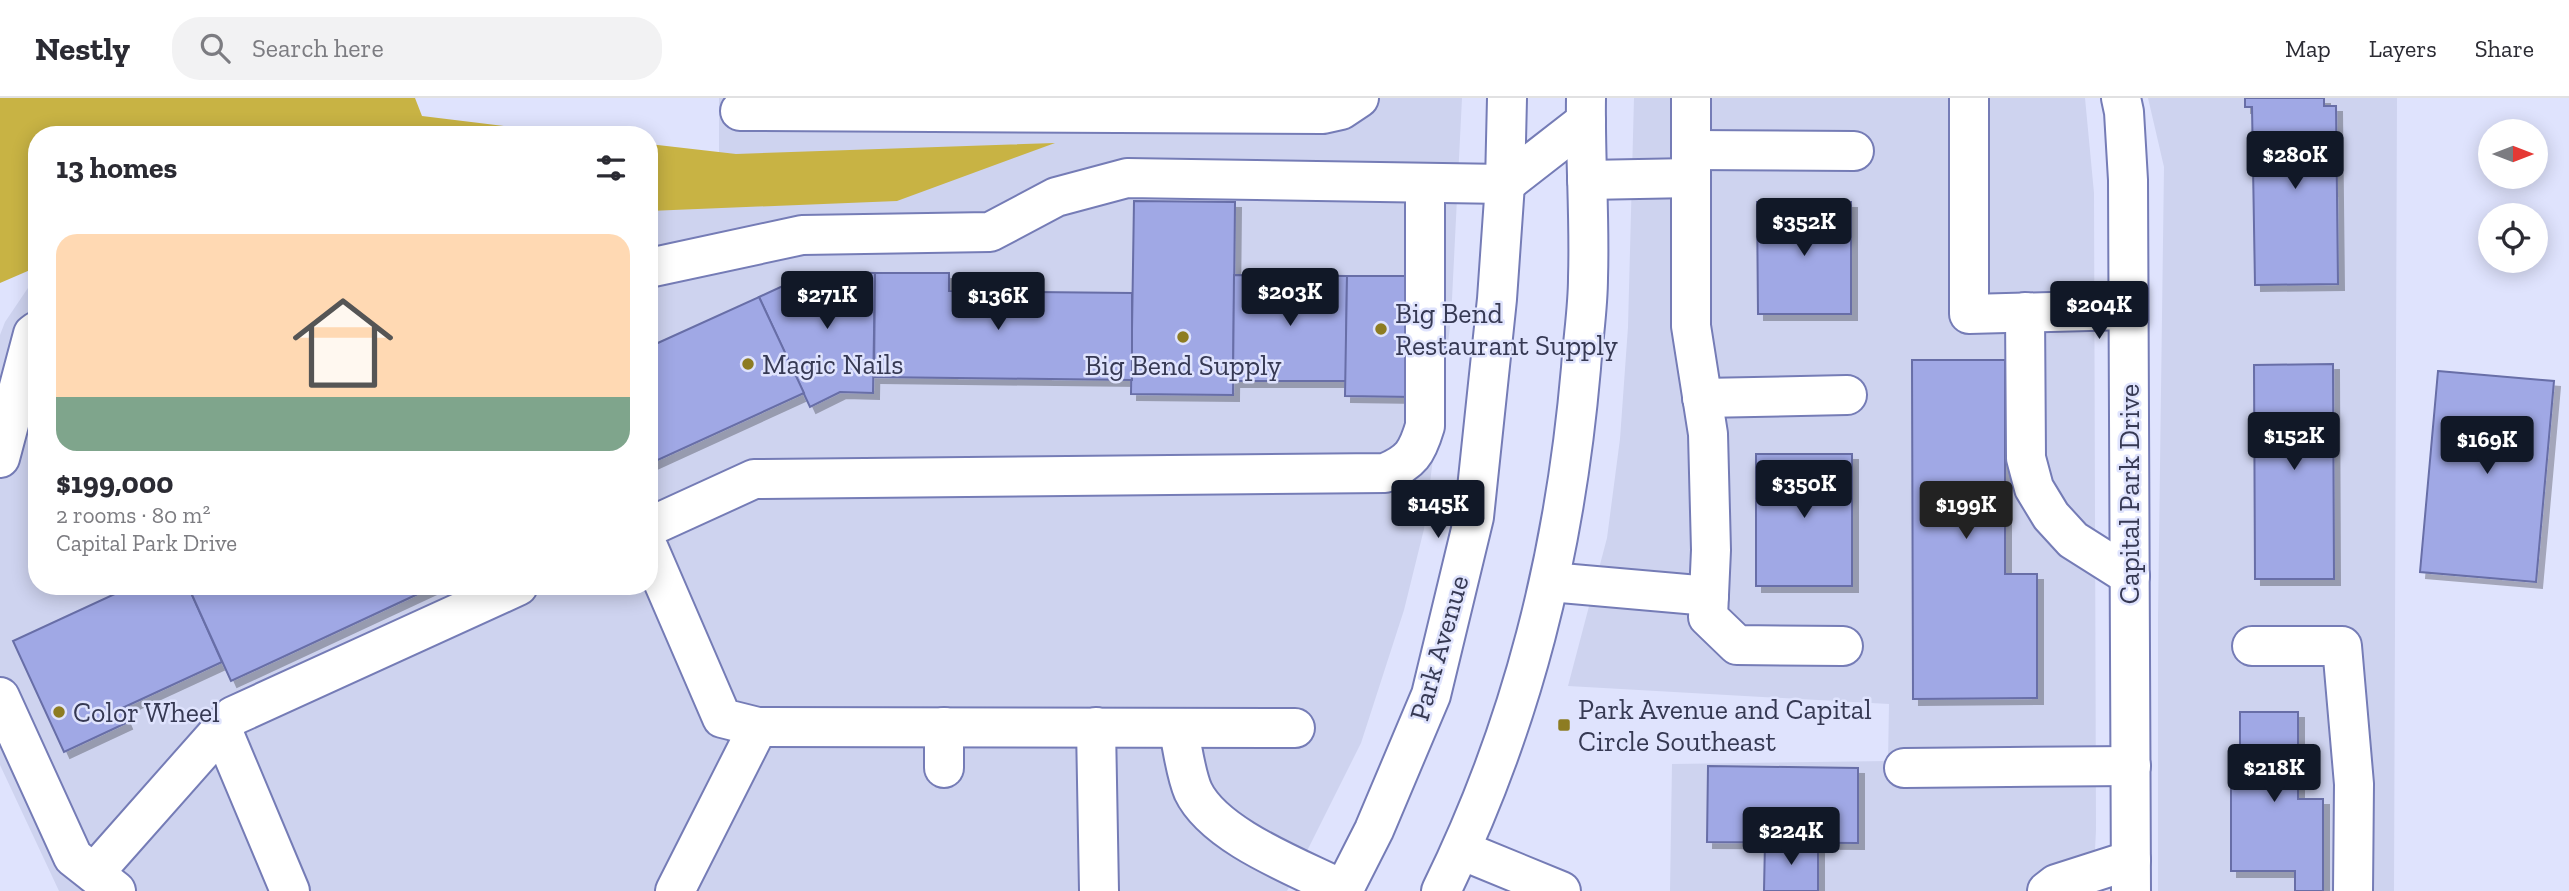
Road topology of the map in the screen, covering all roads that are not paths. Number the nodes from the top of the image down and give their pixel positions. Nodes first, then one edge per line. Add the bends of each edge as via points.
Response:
1 (1359, 98) edge
2 (1507, 98) edge
3 (1690, 98) edge
4 (1969, 98) edge
5 (2121, 98) edge
6 (979, 105) edge
7 (1111, 106) edge
8 (1586, 109) edge
9 (740, 111) dead end
10 (1854, 151) dead end
11 (1691, 164) junction
12 (1587, 180) junction
13 (1425, 183) junction
14 (1505, 184) junction
15 (658, 266) edge
16 (2128, 310) junction
17 (2025, 313) junction
18 (28, 353) edge
19 (1847, 395) dead end
20 (1702, 398) junction
21 (0, 458) edge
22 (658, 523) edge
23 (658, 570) edge
24 (2130, 576) junction
25 (1550, 582) junction
26 (499, 595) edge
27 (1709, 596) junction
28 (1843, 646) dead end
29 (2252, 646) dead end
30 (0, 697) edge
31 (758, 727) junction
32 (944, 727) junction
33 (1097, 727) junction
34 (1178, 728) junction
35 (1295, 728) dead end
36 (222, 729) junction
37 (2131, 766) junction
38 (944, 768) dead end
39 (1904, 768) dead end
40 (1461, 849) junction
41 (2131, 876) edge
42 (105, 882) edge
43 (1343, 890) edge
44 (290, 891) edge
45 (675, 891) edge
46 (1099, 891) edge
47 (1441, 891) edge
48 (1561, 891) edge
49 (2047, 891) edge
50 (2353, 891) edge

1 - 7 main road via 1341,110 1323,114
2 - 14 main road, Park Avenue
3 - 11 main road
4 - 17 main road via 1969,314
5 - 16 main road, Capital Park Drive via 2128,180
6 - 7 main road
6 - 9 main road
8 - 12 main road
8 - 14 main road
10 - 11 main road
11 - 12 main road
11 - 20 main road via 1691,326
12 - 25 main road via 1588,279 1575,438
13 - 14 main road
13 - 15 main road via 1127,178 1056,197 990,232 802,235
13 - 22 main road via 1425,426 1407,463 1385,473 754,479
14 - 43 main road, Park Avenue via 1474,517 1431,695 1374,830
16 - 17 main road
16 - 24 main road, Capital Park Drive
17 - 24 main road via 2026,458 2034,488 2073,540
18 - 21 main road
19 - 20 main road
20 - 27 main road via 1708,434
23 - 31 main road via 722,718
24 - 37 main road, Capital Park Drive
25 - 27 main road
25 - 40 main road via 1519,702
26 - 36 main road via 233,716
27 - 28 main road via 1708,617 1737,645
29 - 50 main road via 2342,646 2354,784
30 - 42 main road via 73,857
31 - 32 main road
31 - 45 main road
32 - 33 main road
32 - 38 main road
33 - 34 main road
33 - 46 main road
34 - 35 main road
34 - 43 main road via 1194,790 1209,813 1242,838
36 - 42 main road
36 - 44 main road
37 - 39 main road
37 - 41 main road, Capital Park Drive
40 - 47 main road
40 - 48 main road
41 - 49 main road via 2056,884

